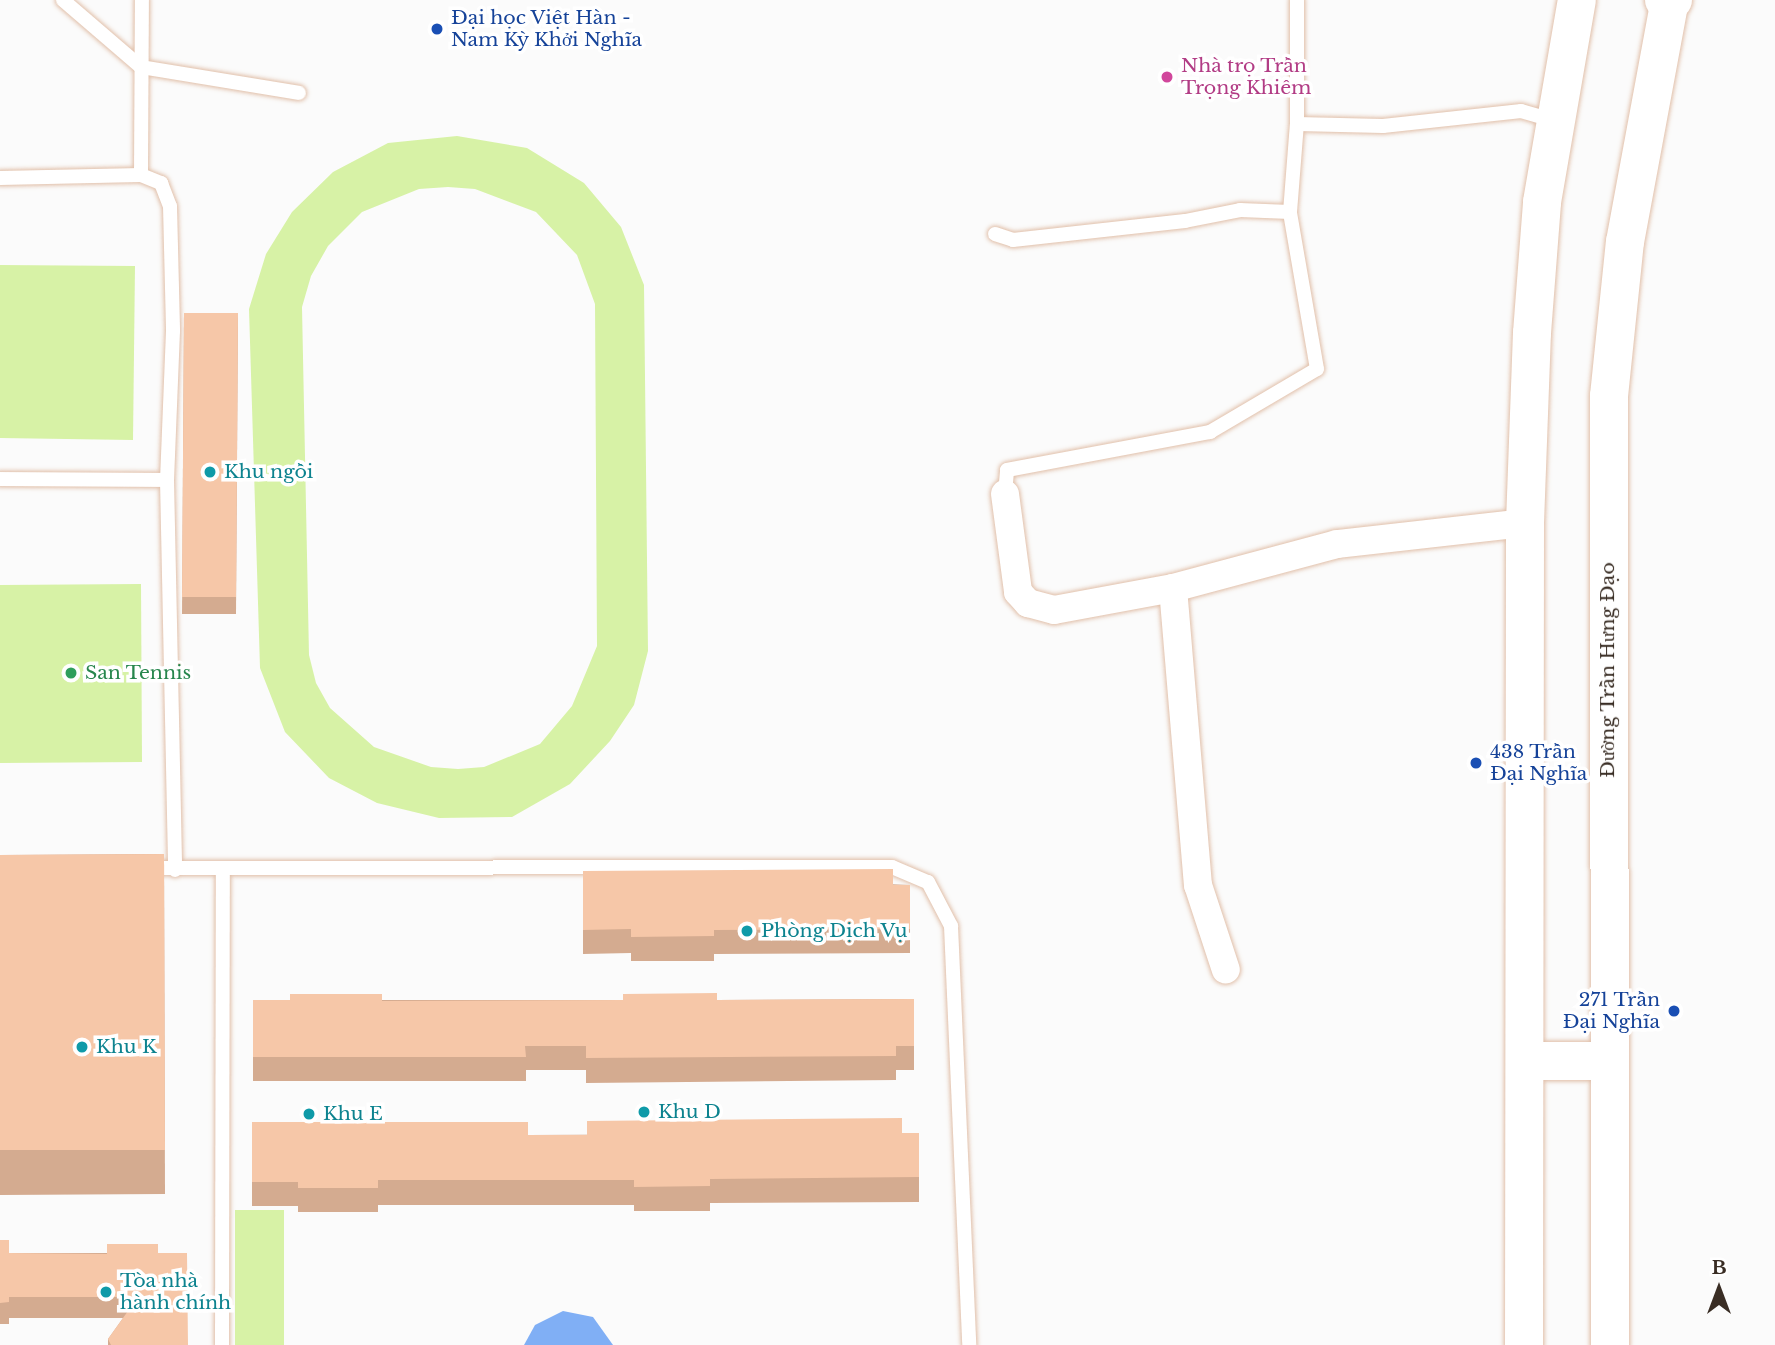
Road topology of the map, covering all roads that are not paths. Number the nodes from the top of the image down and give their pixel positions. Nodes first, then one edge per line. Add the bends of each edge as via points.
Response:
1 (63, 0) edge
2 (142, 0) edge
3 (1297, 0) edge
4 (1577, 0) edge
5 (1664, 0) edge
6 (1671, 0) edge
7 (141, 67) junction
8 (299, 93) dead end
9 (1555, 121) junction
10 (1297, 124) junction
11 (141, 175) junction
12 (0, 178) edge
13 (1290, 212) junction
14 (995, 234) dead end
15 (0, 480) edge
16 (167, 480) junction
17 (1005, 494) joint
18 (1525, 523) junction
19 (1172, 588) junction
20 (135, 868) edge
21 (175, 870) junction
22 (223, 870) junction
23 (1226, 970) dead end
24 (1528, 1061) junction
25 (1610, 1061) junction
26 (222, 1345) edge
27 (969, 1345) edge
28 (1524, 1345) edge
29 (1610, 1345) edge

1 - 7 lane
2 - 7 lane
3 - 10 lane
4 - 9 main road
5 - 6 main road
6 - 25 main road, Đường Trần Hưng Đạo via 1625,242 1609,396
7 - 8 lane
7 - 11 lane
9 - 10 lane via 1521,111 1383,126
9 - 18 main road via 1542,202 1532,333
10 - 13 lane
11 - 12 lane
11 - 16 lane via 160,183 170,206 173,331
13 - 14 lane via 1240,210 1185,221 1013,240
13 - 17 lane via 1317,369 1210,432 1007,470
15 - 16 lane
16 - 21 lane
17 - 19 street via 1013,578 1028,603 1055,610
18 - 19 street via 1337,544
18 - 24 main road
19 - 23 street via 1198,885
20 - 21 lane
21 - 22 lane
22 - 26 lane
22 - 27 lane via 892,867 928,882 951,926
24 - 25 main road
24 - 28 main road
25 - 29 main road, Đường Trần Hưng Đạo

